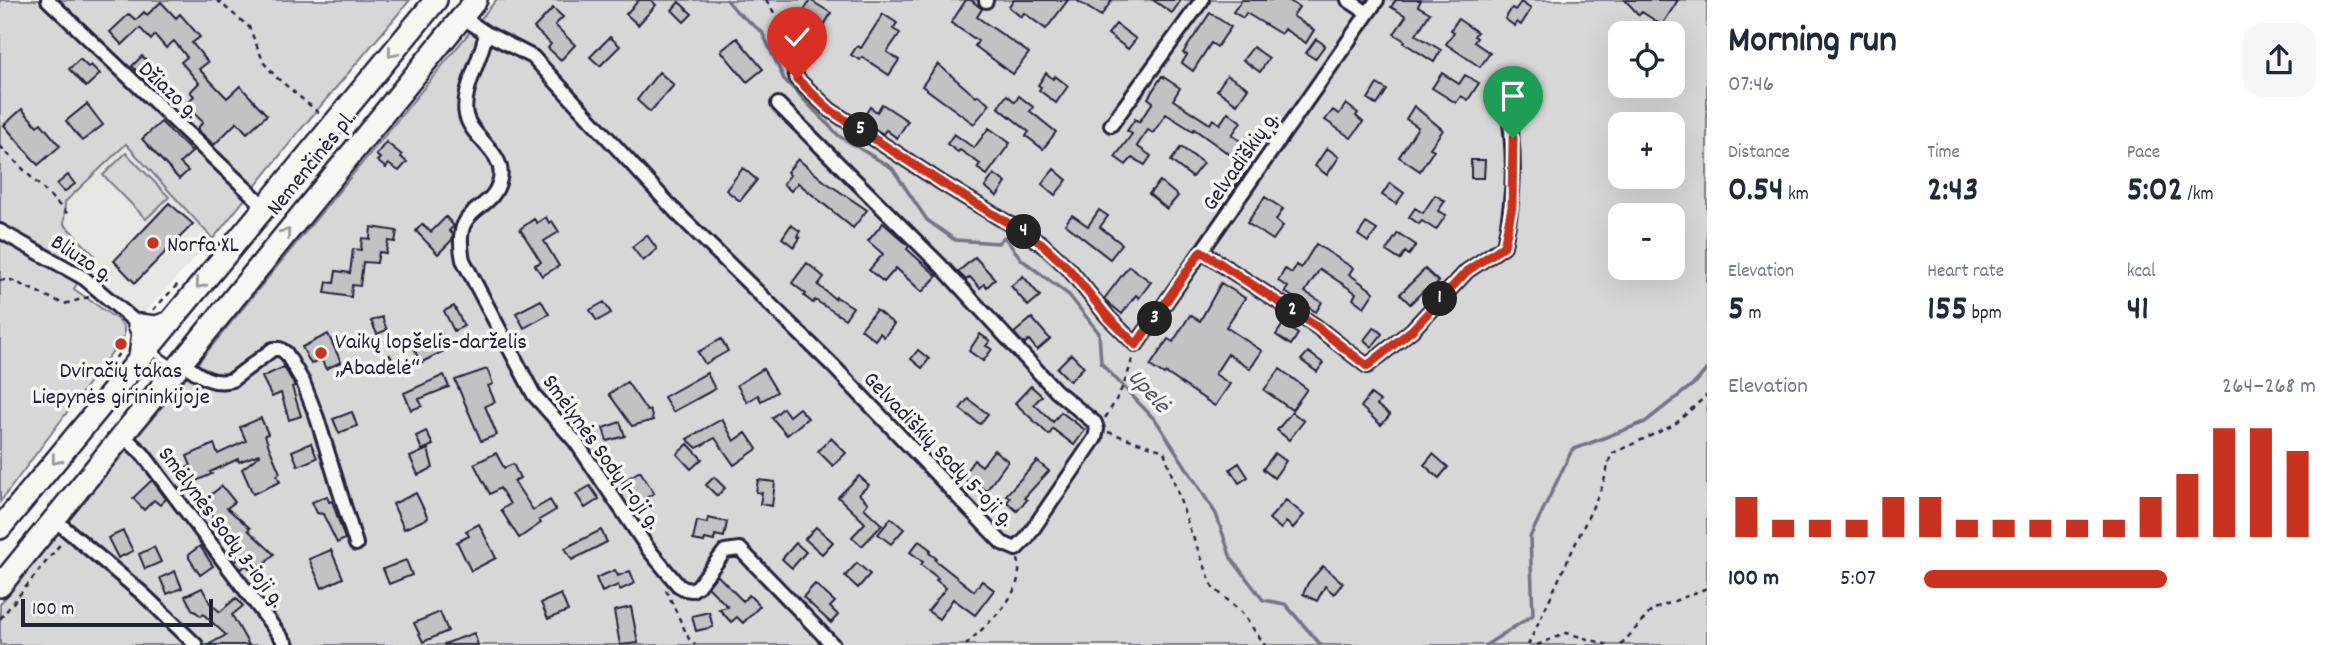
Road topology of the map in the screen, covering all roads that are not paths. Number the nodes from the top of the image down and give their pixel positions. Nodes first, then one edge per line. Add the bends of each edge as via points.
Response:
1 (48, 0) edge
2 (436, 0) edge
3 (476, 0) edge
4 (1202, 0) edge
5 (1348, 0) edge
6 (1377, 0) edge
7 (1366, 12) junction
8 (462, 17) junction
9 (486, 33) junction
10 (792, 59) road end
11 (1506, 93) dead end
12 (778, 104) dead end
13 (1111, 125) dead end
14 (265, 207) junction
15 (0, 231) edge
16 (1201, 251) junction
17 (168, 323) junction
18 (139, 325) junction
19 (144, 352) junction
20 (179, 365) junction
21 (122, 435) junction
22 (62, 526) junction
23 (0, 528) edge
24 (356, 544) dead end
25 (0, 586) edge
26 (196, 645) edge
27 (288, 645) edge
28 (833, 645) edge

1 - 14 street, Džiazo g.
2 -> 14 main road, Nemenčinės pl.
3 - 8 main road, Nemenčinės pl.
4 - 13 street
5 - 7 street
6 - 7 street, Gelvadiškių g.
7 - 16 street, Gelvadiškių g.
8 - 9 street, Gelvadiškių Sodų 5-oji g.
20 -> 8 main road, Nemenčinės pl.
9 - 12 street, Gelvadiškių Sodų 5-oji g. via 533,57 676,212 833,366 1002,543 1016,549 1096,438 1095,423 1056,391 940,265
9 - 28 street, Smėlynės Sodų 1-oji g. via 466,99 466,114 500,163 500,182 467,217 460,244 463,260 534,395 575,441 678,585 692,590 725,551 740,549
10 - 16 street, Gelvadiškių g. via 797,79 830,110 1055,254 1136,345
11 - 16 street via 1513,138 1512,207 1504,246 1467,271 1412,330 1367,366 1317,327
14 -> 17 main road, Nemenčinės pl.
15 - 18 street, Bliuzo g. via 84,278
17 - 18 main road
17 - 19 main road, Nemenčinės pl.
18 - 19 main road
19 - 20 lane
19 -> 23 main road, Nemenčinės pl.
20 - 21 main road, Nemenčinės pl.
20 - 24 street via 205,379 226,382 273,349 286,353 317,418
21 - 22 main road, Nemenčinės pl.
21 - 27 street, Smėlynės Sodų 3-ioji g. via 143,454
22 - 25 main road, Nemenčinės pl.
22 - 26 street

